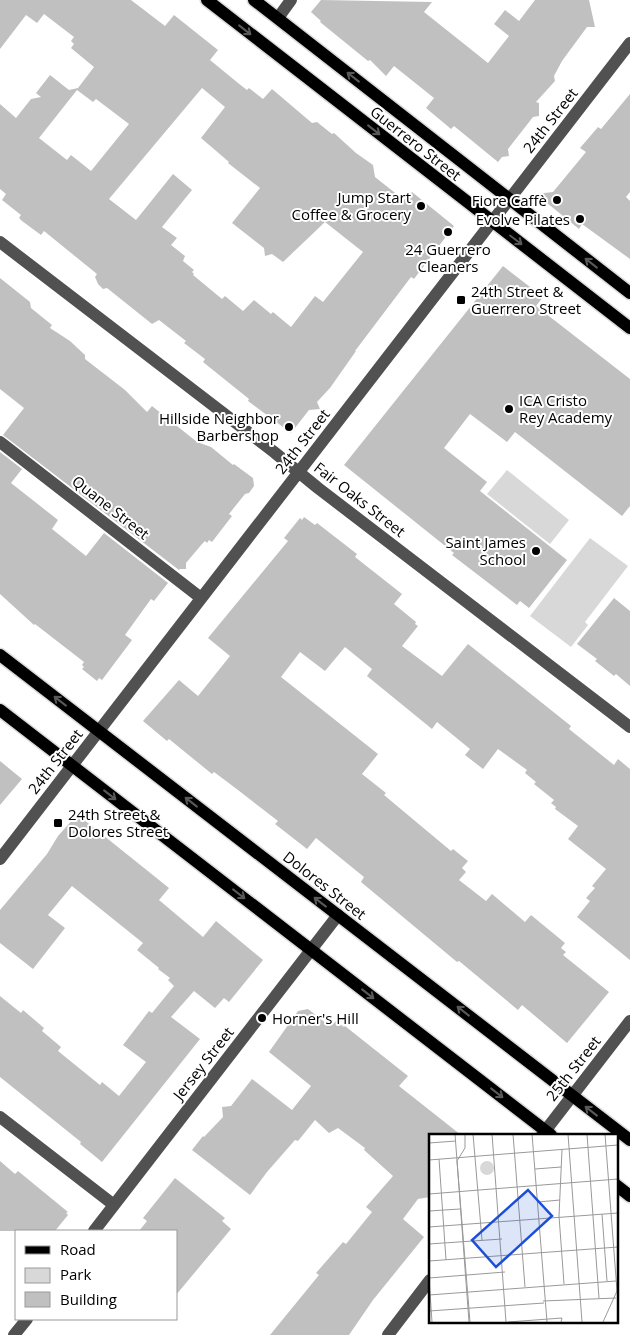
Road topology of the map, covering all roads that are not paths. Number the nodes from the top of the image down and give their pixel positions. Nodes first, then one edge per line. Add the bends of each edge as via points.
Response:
1 (207, 0) edge
2 (254, 0) edge
3 (291, 0) edge
4 (278, 18) junction
5 (630, 43) edge
6 (508, 200) junction
7 (492, 222) junction
8 (0, 242) edge
9 (630, 293) edge
10 (630, 328) edge
11 (0, 442) edge
12 (298, 472) junction
13 (202, 598) junction
14 (0, 655) edge
15 (0, 710) edge
16 (630, 727) edge
17 (99, 731) junction
18 (72, 765) junction
19 (0, 859) edge
20 (338, 915) junction
21 (311, 950) junction
22 (630, 1021) edge
23 (572, 1096) junction
24 (0, 1117) edge
25 (546, 1133) edge
26 (630, 1140) edge
27 (618, 1187) edge
28 (630, 1196) edge
29 (114, 1205) junction
30 (95, 1230) edge
31 (429, 1281) edge
32 (25, 1320) edge
33 (14, 1335) edge
34 (388, 1335) edge

1 -> 7 main road, Guerrero Street
2 - 4 main road, Guerrero Street
3 - 4 street
6 -> 4 main road, Guerrero Street
5 - 6 street, 24th Street
6 - 7 street, 24th Street
9 -> 6 main road, Guerrero Street
7 -> 10 main road, Guerrero Street
7 - 12 street, 24th Street
8 - 12 street, Fair Oaks Street
11 - 13 street, Quane Street
12 - 13 street, 24th Street
12 - 16 street, Fair Oaks Street
13 - 17 street, 24th Street
17 -> 14 main road, Dolores Street
15 - 18 main road
17 - 18 street, 24th Street
20 -> 17 main road, Dolores Street
18 - 19 street, 24th Street
18 -> 21 main road
20 - 21 street, Jersey Street
23 -> 20 main road, Dolores Street
21 -> 25 main road
21 - 29 street, Jersey Street
22 - 23 street, 25th Street
23 - 25 street, 25th Street
26 -> 23 main road, Dolores Street
24 - 29 street
27 - 28 main road
29 - 30 street, Jersey Street
31 - 34 street
32 - 33 street

